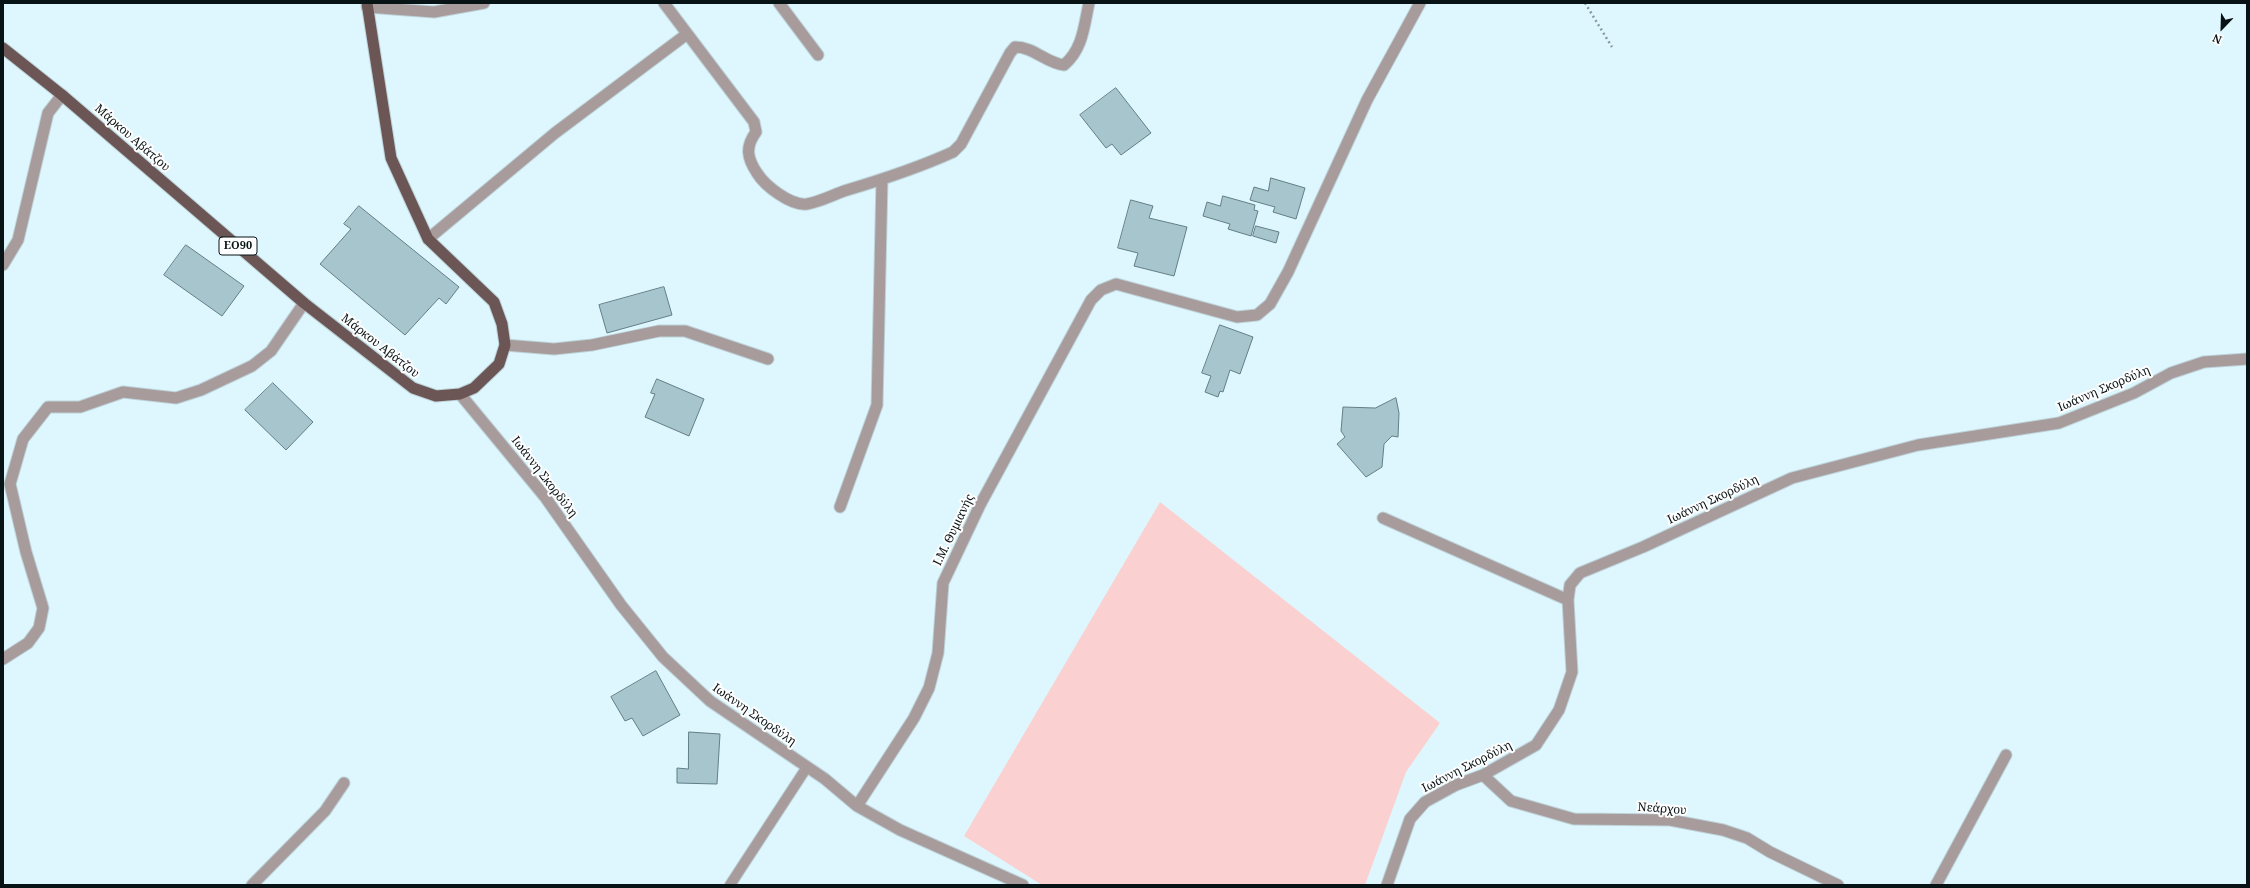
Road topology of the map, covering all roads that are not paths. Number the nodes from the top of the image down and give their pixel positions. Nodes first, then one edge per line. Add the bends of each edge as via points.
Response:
1 (484, 3) edge
2 (664, 3) edge
3 (779, 3) edge
4 (1089, 3) edge
5 (1420, 3) edge
6 (367, 5) edge
7 (687, 34) junction
8 (3, 48) edge
9 (818, 55) dead end
10 (62, 95) junction
11 (882, 179) junction
12 (428, 239) junction
13 (3, 265) edge
14 (304, 302) junction
15 (505, 345) junction
16 (768, 359) dead end
17 (2247, 359) edge
18 (460, 394) junction
19 (7, 486) edge
20 (840, 507) dead end
21 (1382, 518) dead end
22 (1568, 600) junction
23 (3, 659) edge
24 (2006, 755) dead end
25 (807, 767) junction
26 (1483, 775) junction
27 (344, 783) dead end
28 (857, 806) junction
29 (252, 885) edge
30 (730, 885) edge
31 (1023, 885) edge
32 (1387, 885) edge
33 (1838, 885) edge
34 (1936, 885) edge

1 - 6 street via 434,12
2 - 7 street
3 - 9 street
4 - 11 street via 1080,45 1074,57 1064,65 1054,64 1023,47 1015,47 961,144 953,152
5 - 28 street, Ι.Μ. Θυμιανής via 1367,100 1288,272 1270,304 1257,315 1238,317 1116,284 1102,290 1091,300 980,505 943,583 938,652 929,688 914,718
6 - 12 main road, Μάρκου Αβάτζου / ΕΟ90 via 390,158
7 - 11 street via 754,122 756,132 748,145 750,163 759,178 773,191 806,204
7 - 12 street via 555,132
8 - 10 main road, Μάρκου Αβάτζου / ΕΟ90
10 - 13 street via 48,113 18,240
10 - 14 main road, Μάρκου Αβάτζου / ΕΟ90
11 - 20 street via 877,405
12 - 15 main road, Μάρκου Αβάτζου / ΕΟ90 via 494,302 502,324
14 - 18 main road, Μάρκου Αβάτζου / ΕΟ90 via 413,388 436,396
14 - 19 street via 271,351 252,366 201,390 176,398 123,392 80,407 48,407 23,439
15 - 16 street via 554,349 592,345 659,331 685,331
15 - 18 main road, Μάρκου Αβάτζου / ΕΟ90 via 499,364 474,388
17 - 22 street, Ιωάννη Σκορδύλη via 2204,362 2171,373 2134,393 2060,423 1918,445 1792,478 1643,547 1580,573 1570,585
18 - 25 street, Ιωάννη Σκορδύλη via 545,497 621,605 663,656 710,701
19 - 23 street via 43,608 39,628 28,643
21 - 22 street
22 - 26 street, Ιωάννη Σκορδύλη via 1572,672 1559,710 1536,745
24 - 34 street
25 - 28 street, Ιωάννη Σκορδύλη
25 - 30 lane
26 - 32 street, Ιωάννη Σκορδύλη via 1456,785 1425,802 1410,819
26 - 33 street, Νεάρχου via 1511,801 1574,819 1670,820 1723,830 1747,838
27 - 29 street via 325,811
28 - 31 street, Ιωάννη Σκορδύλη via 900,830

